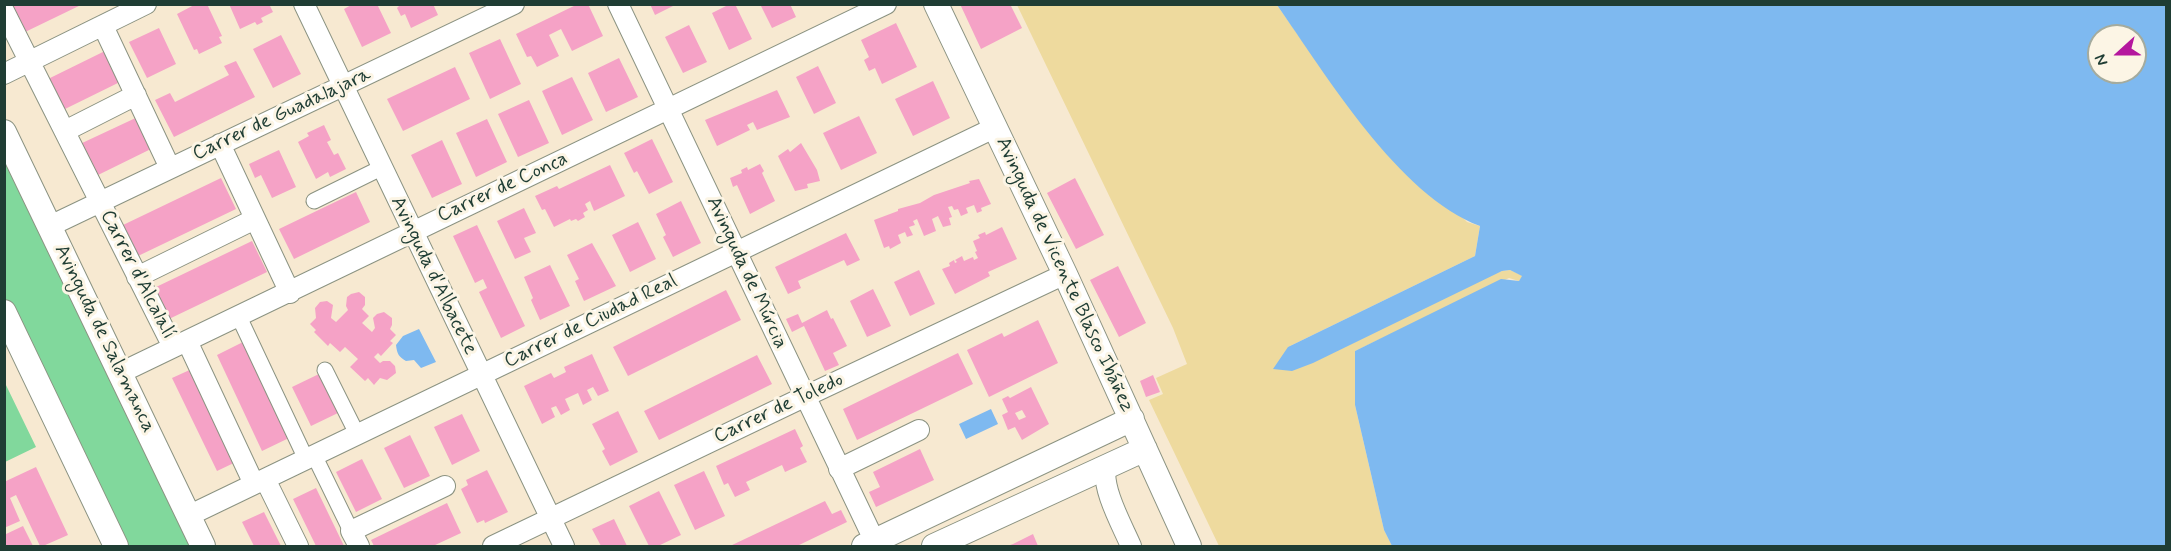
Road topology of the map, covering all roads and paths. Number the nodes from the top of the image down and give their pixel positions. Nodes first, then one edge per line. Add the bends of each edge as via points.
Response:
1 (146, 4) edge
2 (304, 4) edge
3 (514, 4) edge
4 (618, 4) edge
5 (886, 4) edge
6 (936, 4) edge
7 (4, 11) edge
8 (103, 26) junction
9 (30, 61) junction
10 (4, 74) edge
11 (342, 87) junction
12 (136, 95) junction
13 (668, 109) junction
14 (994, 128) junction
15 (65, 131) junction
16 (4, 132) edge
17 (220, 144) junction
18 (171, 168) junction
19 (381, 168) junction
20 (314, 201) dead end
21 (100, 202) junction
22 (255, 219) junction
23 (50, 226) junction
24 (412, 231) junction
25 (735, 252) junction
26 (1065, 274) junction
27 (137, 277) junction
28 (290, 293) junction
29 (4, 312) edge
30 (238, 317) junction
31 (180, 344) junction
32 (325, 370) dead end
33 (120, 373) junction
34 (481, 374) junction
35 (804, 397) junction
36 (1132, 419) junction
37 (919, 430) dead end
38 (357, 434) junction
39 (1145, 449) junction
40 (310, 457) junction
41 (1106, 466) junction
42 (839, 469) junction
43 (260, 481) junction
44 (445, 486) dead end
45 (188, 516) junction
46 (550, 518) junction
47 (355, 539) edge
48 (872, 545) edge
49 (116, 546) edge
50 (203, 546) edge
51 (298, 546) edge
52 (493, 546) edge
53 (564, 546) edge
54 (934, 546) edge
55 (1131, 546) edge
56 (1189, 546) edge

1 - 8 street
2 - 11 street, Avinguda d'Albacete
3 - 11 street, Carrer de Guadalajara
4 - 13 street, Avinguda de Múrcia
5 - 13 street, Carrer de Conca
6 - 14 street, Avinguda de Vicente Blasco Ibáñez
7 - 9 street, Carrer d'Alcalalí
8 - 9 street
8 - 12 street
9 - 10 street
9 - 15 street, Carrer d'Alcalalí
11 - 17 street, Carrer de Guadalajara
11 - 19 street, Avinguda d'Albacete
12 - 15 street
12 - 18 street
13 - 24 street, Carrer de Conca
13 - 25 street, Avinguda de Múrcia
14 - 25 street, Carrer de Ciudad Real
14 - 26 street, Avinguda de Vicente Blasco Ibáñez
15 - 21 street, Carrer d'Alcalalí
16 - 23 street, Avinguda de Salamanca
17 - 18 street, Carrer de Guadalajara
17 - 22 street
18 - 21 street, Carrer de Guadalajara
19 - 20 street
19 - 24 street, Avinguda d'Albacete
21 - 23 street, Carrer de Guadalajara
21 - 27 street, Carrer d'Alcalalí
22 - 27 street
22 - 28 street
23 - 33 street, Avinguda de Salamanca
24 - 28 street, Carrer de Conca
24 - 34 street, Avinguda d'Albacete
25 - 34 street, Carrer de Ciudad Real
25 - 35 street, Avinguda de Múrcia
26 - 35 street, Carrer de Toledo
26 - 36 street, Avinguda de Vicente Blasco Ibáñez
27 - 31 street, Carrer d'Alcalalí
28 - 30 street, Carrer de Conca
29 - 49 street
30 - 31 street, Carrer de Conca
30 - 40 street
31 - 33 street, Carrer de Conca
31 - 43 street, Carrer d'Alcalalí
32 - 38 street
33 - 45 street, Avinguda de Salamanca
34 - 38 street, Carrer de Ciudad Real
34 - 46 street, Avinguda d'Albacete
35 - 42 street, Avinguda de Múrcia
35 - 46 street, Carrer de Toledo
36 - 39 street, Avinguda de Vicente Blasco Ibáñez
36 - 48 street
37 - 42 street
38 - 40 street, Carrer de Ciudad Real
39 - 41 street
39 - 56 street, Avinguda de Vicente Blasco Ibáñez
40 - 43 street, Carrer de Ciudad Real
40 - 47 street
41 - 54 street
41 - 55 street via 1107,486
42 - 48 street, Avinguda de Múrcia
43 - 45 street, Carrer de Ciudad Real
43 - 51 street, Carrer d'Alcalalí
44 - 47 street
45 - 50 street, Avinguda de Salamanca
46 - 52 street, Carrer de Toledo
46 - 53 street, Avinguda d'Albacete

